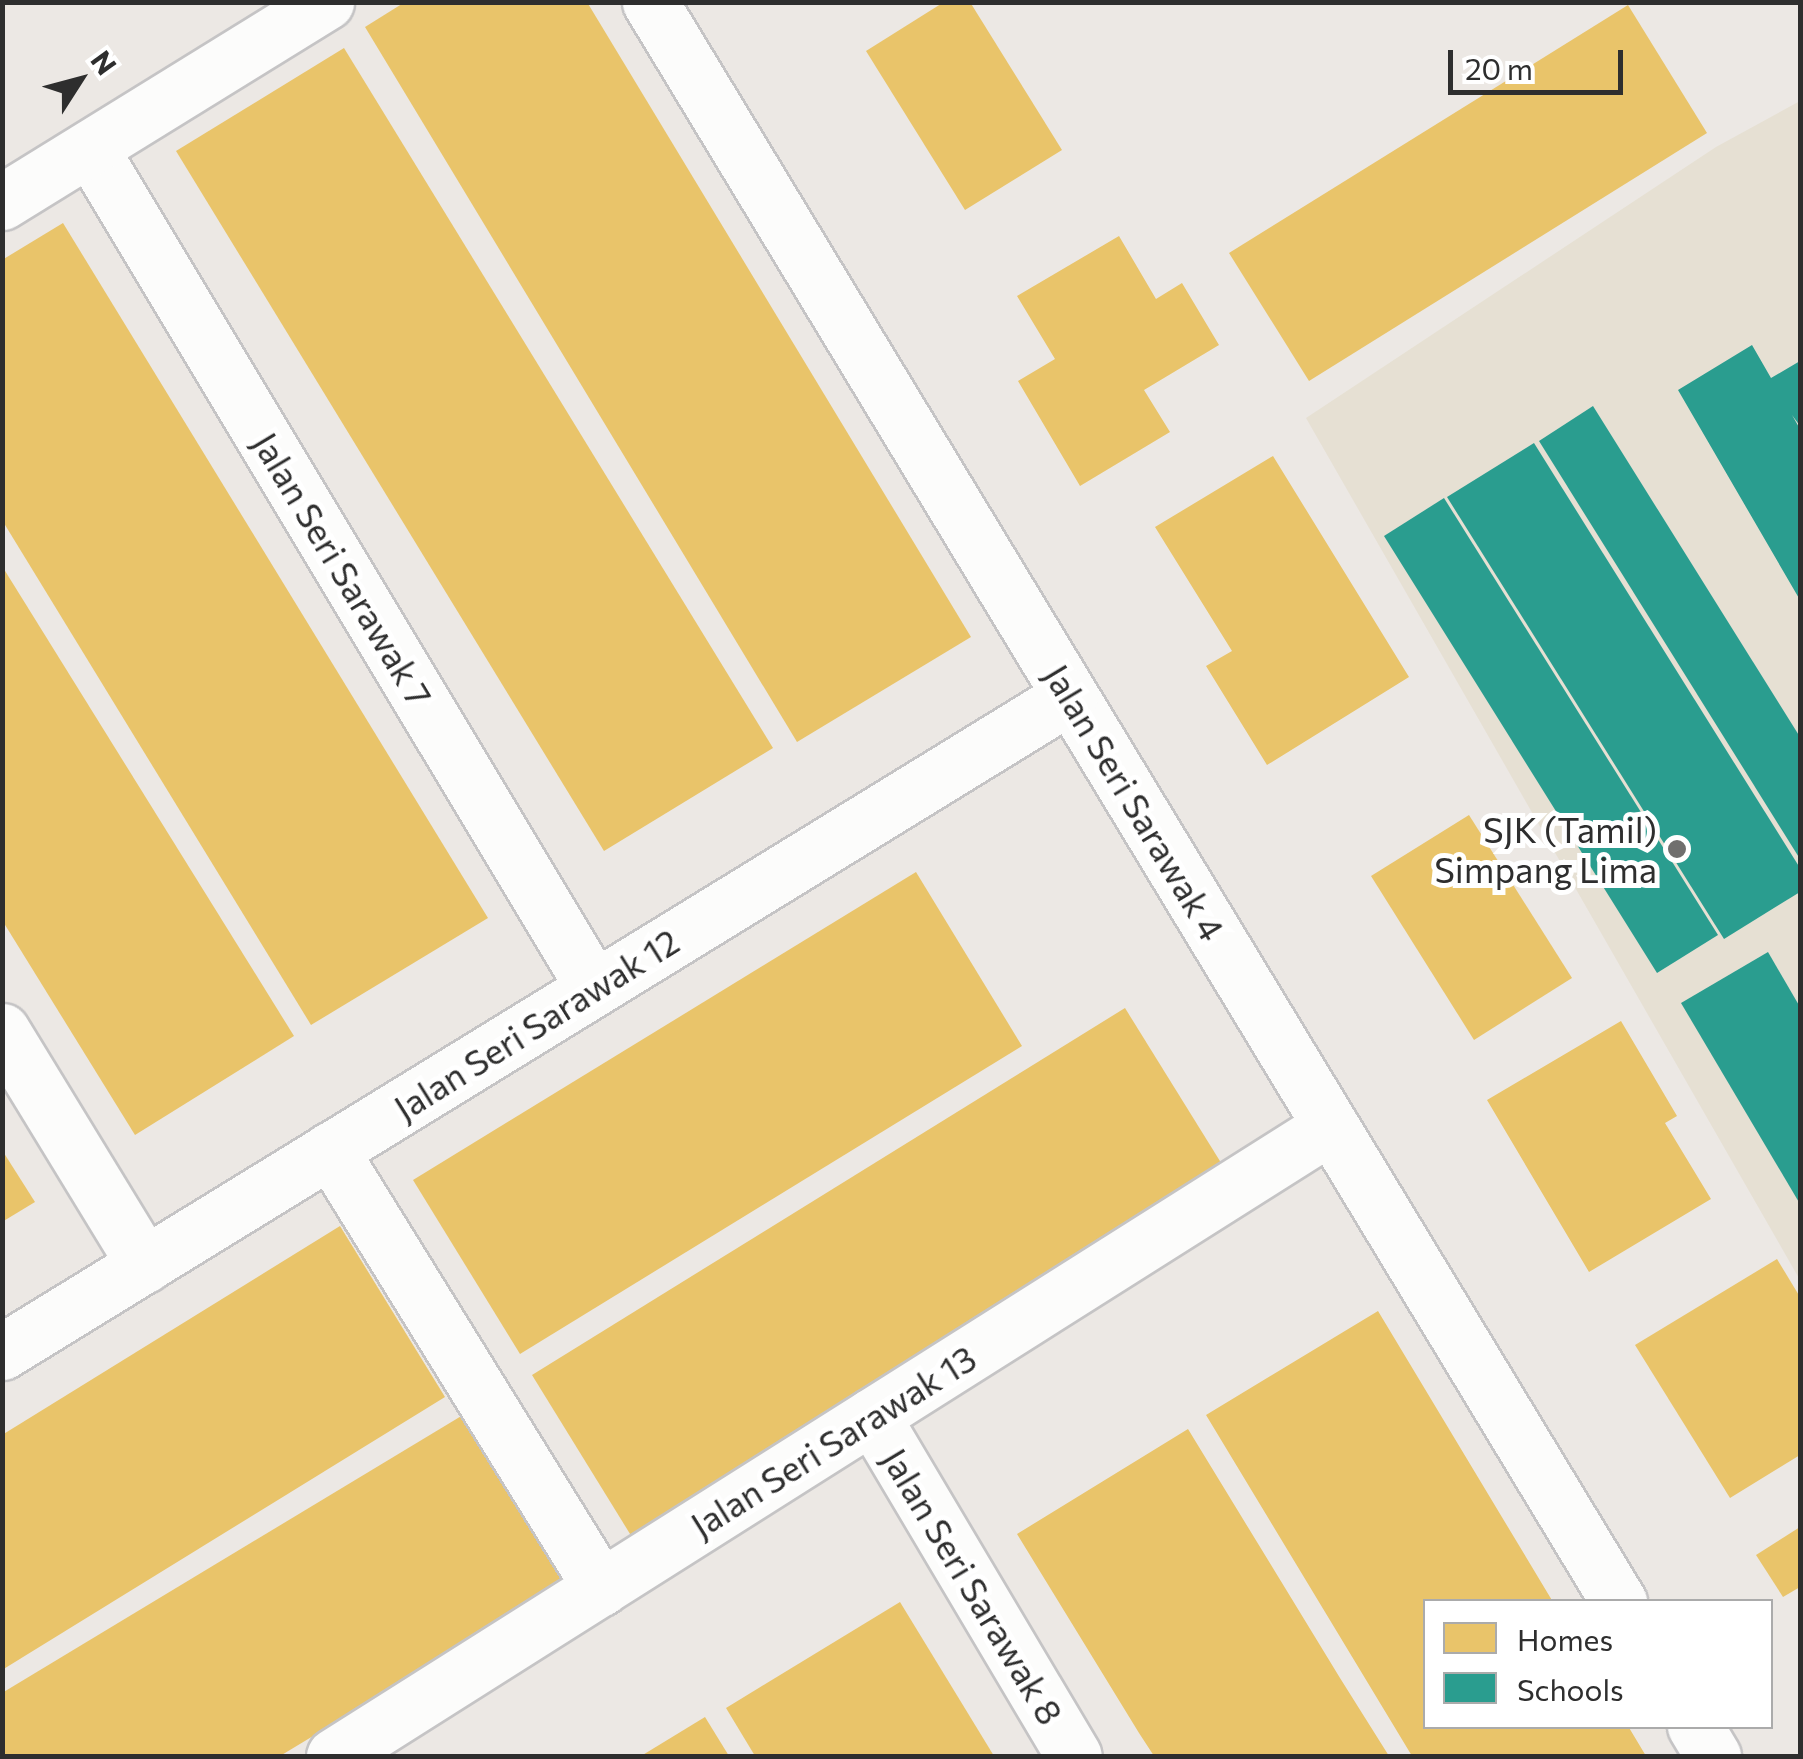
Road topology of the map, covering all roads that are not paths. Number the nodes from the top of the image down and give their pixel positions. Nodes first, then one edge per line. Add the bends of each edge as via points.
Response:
1 (326, 2) edge
2 (650, 2) edge
3 (91, 150) junction
4 (2, 202) edge
5 (1070, 696) junction
6 (594, 988) junction
7 (2, 1031) edge
8 (1331, 1126) junction
9 (330, 1150) junction
10 (145, 1264) junction
11 (2, 1352) edge
12 (872, 1416) junction
13 (602, 1588) junction
14 (1617, 1599) edge
15 (1697, 1729) edge
16 (411, 1736) edge
17 (334, 1756) edge
18 (1074, 1756) edge
19 (1713, 1756) edge

1 - 3 street
2 - 5 street, Jalan Seri Sarawak 4
3 - 4 street
3 - 6 street, Jalan Seri Sarawak 7
5 - 6 street, Jalan Seri Sarawak 12
5 - 8 street, Jalan Seri Sarawak 4
6 - 9 street, Jalan Seri Sarawak 12
7 - 10 street
8 - 12 street, Jalan Seri Sarawak 13
8 - 14 street, Jalan Seri Sarawak 4
9 - 10 street, Jalan Seri Sarawak 12
9 - 13 street
10 - 11 street, Jalan Seri Sarawak 12
12 - 13 street, Jalan Seri Sarawak 13
12 - 18 street, Jalan Seri Sarawak 8
13 - 16 street, Jalan Seri Sarawak 13
15 - 19 street
16 - 17 street, Jalan Seri Sarawak 13

